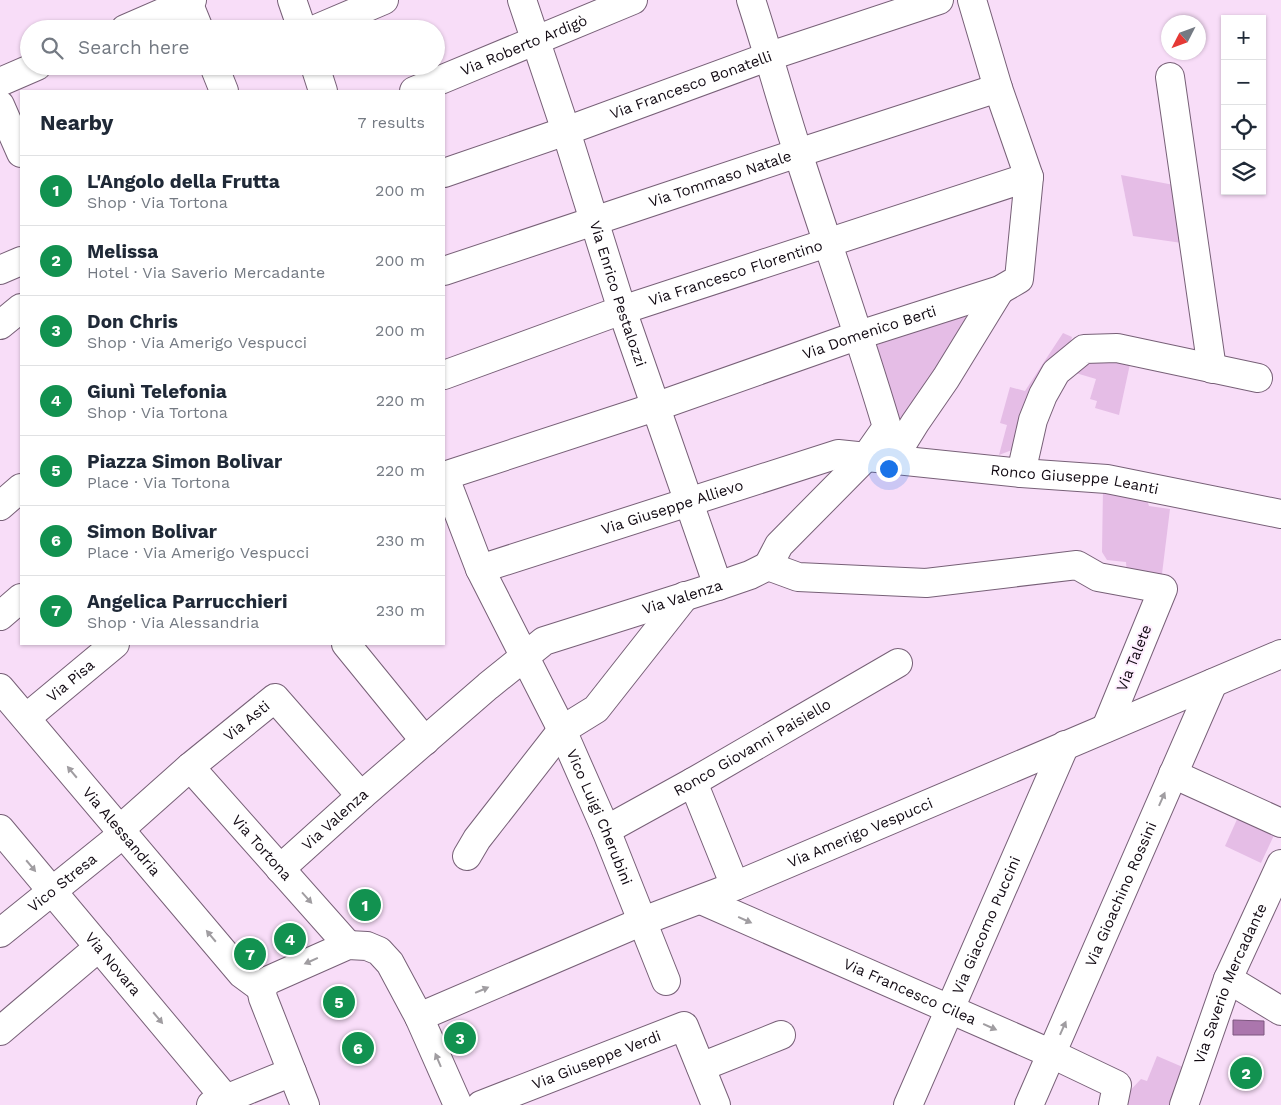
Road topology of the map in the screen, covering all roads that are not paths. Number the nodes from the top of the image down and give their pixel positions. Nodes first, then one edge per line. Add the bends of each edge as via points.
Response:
1 (292, 0) edge
2 (384, 0) edge
3 (522, 0) edge
4 (633, 0) edge
5 (751, 0) edge
6 (939, 0) edge
7 (972, 0) edge
8 (190, 1) edge
9 (146, 20) edge
10 (196, 20) edge
11 (299, 20) edge
12 (337, 20) edge
13 (536, 40) junction
14 (770, 56) junction
15 (20, 73) edge
16 (218, 75) edge
17 (318, 75) edge
18 (1170, 77) dead end
19 (0, 82) edge
20 (998, 88) junction
21 (224, 90) edge
22 (323, 90) edge
23 (416, 90) edge
24 (0, 105) edge
25 (566, 131) junction
26 (20, 150) edge
27 (798, 153) junction
28 (445, 173) edge
29 (1029, 177) junction
30 (594, 221) junction
31 (827, 242) junction
32 (20, 261) edge
33 (0, 270) edge
34 (445, 271) edge
35 (1000, 290) junction
36 (20, 309) edge
37 (622, 310) junction
38 (0, 325) edge
39 (860, 334) junction
40 (1212, 369) junction
41 (445, 375) edge
42 (1258, 378) dead end
43 (655, 407) junction
44 (879, 458) junction
45 (1021, 473) junction
46 (445, 482) edge
47 (20, 489) edge
48 (689, 501) junction
49 (0, 506) edge
50 (1281, 514) edge
51 (768, 566) junction
52 (480, 569) junction
53 (718, 586) junction
54 (685, 596) junction
55 (20, 599) edge
56 (0, 616) edge
57 (114, 645) edge
58 (347, 645) edge
59 (1281, 654) edge
60 (524, 657) junction
61 (898, 663) dead end
62 (1213, 684) junction
63 (0, 688) edge
64 (26, 718) junction
65 (1106, 728) junction
66 (562, 730) junction
67 (425, 741) junction
68 (1065, 745) junction
69 (190, 766) junction
70 (1174, 774) junction
71 (693, 782) junction
72 (361, 796) junction
73 (1281, 823) edge
74 (0, 829) edge
75 (606, 830) junction
76 (121, 831) junction
77 (467, 856) dead end
78 (1281, 864) edge
79 (280, 869) junction
80 (735, 886) junction
81 (52, 890) junction
82 (700, 900) junction
83 (643, 921) junction
84 (0, 933) edge
85 (341, 936) junction
86 (99, 947) junction
87 (1228, 979) junction
88 (252, 981) junction
89 (666, 981) dead end
90 (950, 1009) junction
91 (1281, 1011) edge
92 (428, 1013) junction
93 (0, 1031) edge
94 (781, 1035) dead end
95 (1052, 1054) junction
96 (701, 1067) junction
97 (283, 1076) junction
98 (1115, 1095) edge
99 (218, 1102) edge
100 (305, 1105) edge
101 (458, 1105) edge
102 (480, 1105) edge
103 (716, 1105) edge
104 (908, 1105) edge
105 (1029, 1105) edge
106 (1184, 1105) edge

1 - 11 street
2 - 12 street
3 - 13 street, Via Enrico Pestalozzi
4 - 13 street, Via Roberto Ardigò
5 - 14 street
6 - 14 street, Via Francesco Bonatelli
7 - 20 street, Via Domenico Berti
8 - 9 street
8 - 10 street
13 - 23 street, Via Roberto Ardigò
13 - 25 street, Via Enrico Pestalozzi
14 - 25 street, Via Francesco Bonatelli
14 - 27 street
15 - 19 street
16 - 21 street
17 - 22 street
18 - 40 street
20 - 27 street, Via Tommaso Natale
20 - 29 street, Via Domenico Berti
24 - 26 street
25 - 28 street, Via Francesco Bonatelli
25 - 30 street, Via Enrico Pestalozzi
27 - 30 street, Via Tommaso Natale
27 - 31 street
29 - 31 street, Via Francesco Florentino
29 - 35 street, Via Domenico Berti via 1019,279
30 - 34 street, Via Tommaso Natale
30 - 37 street, Via Enrico Pestalozzi
31 - 37 street, Via Francesco Florentino
31 - 39 street
32 - 33 street
35 - 39 street, Via Domenico Berti
35 - 44 street via 915,423
36 - 38 street
37 - 41 street, Via Francesco Florentino
37 - 43 street, Via Enrico Pestalozzi
39 - 43 street, Via Domenico Berti
39 - 44 street via 887,427
40 - 42 street
40 - 45 street via 1117,348 1084,350 1056,372 1043,395 1033,420
43 - 46 street, Via Domenico Berti
43 - 48 street, Via Enrico Pestalozzi
44 - 45 street, Ronco Giuseppe Leanti
44 - 48 street, Via Giuseppe Allievo via 838,454
44 - 51 street via 779,545
45 - 50 street, Ronco Giuseppe Leanti via 1107,479
46 - 52 street, Vico Luigi Cherubini
47 - 49 street
48 - 52 street, Via Giuseppe Allievo
48 - 53 street, Via Enrico Pestalozzi
51 - 53 street, Via Valenza
51 - 65 street, Via Talete via 798,577 926,583 1077,565 1098,577 1163,589
52 - 60 street, Vico Luigi Cherubini
53 - 54 street, Via Valenza
54 - 60 street, Via Valenza via 544,641
54 - 66 street via 596,708
55 - 56 street
57 - 64 street, Via Pisa
58 - 67 street
59 - 62 street, Via Amerigo Vespucci
60 - 66 street, Vico Luigi Cherubini
60 - 67 street, Via Valenza
61 - 71 street, Ronco Giovanni Paisiello
62 - 65 street, Via Amerigo Vespucci
62 - 70 street, Via Gioachino Rossini
63 - 64 street, Via Alessandria
76 -> 64 street, Via Alessandria
65 - 68 street, Via Amerigo Vespucci
66 - 75 street, Vico Luigi Cherubini
66 - 77 street
67 - 72 street, Via Valenza
68 - 80 street, Via Amerigo Vespucci
68 - 90 street, Via Giacomo Puccini
69 - 72 street, Via Asti via 275,698
69 - 76 street, Via Asti
69 - 79 street, Via Tortona
70 - 73 street
95 -> 70 street, Via Gioachino Rossini
71 - 75 street, Ronco Giovanni Paisiello
71 - 80 street
72 - 79 street, Via Valenza
74 -> 81 street, Via Novara
75 - 83 street, Vico Luigi Cherubini
76 - 81 street, Vico Stresa via 113,842
88 -> 76 street, Via Alessandria
78 - 87 street, Via Saverio Mercadante
79 -> 85 street, Via Tortona
80 - 82 street, Via Amerigo Vespucci
81 - 84 street, Vico Stresa
81 - 86 street, Via Novara
82 - 83 street, Via Amerigo Vespucci
82 -> 90 street, Via Francesco Cilea
83 - 89 street, Vico Luigi Cherubini
92 -> 83 street, Via Amerigo Vespucci
85 -> 88 street via 269,980
85 - 92 street via 379,951
86 - 93 street
86 -> 99 street, Via Novara
87 - 91 street
87 - 106 street, Via Saverio Mercadante
88 - 97 street via 263,998
90 -> 95 street, Via Francesco Cilea
90 - 104 street, Via Giacomo Puccini
101 -> 92 street
94 - 96 street
95 - 98 street, Via Francesco Cilea
95 - 105 street, Via Gioachino Rossini
96 - 102 street, Via Giuseppe Verdi via 684,1026
96 - 103 street
97 - 99 street
97 - 100 street

